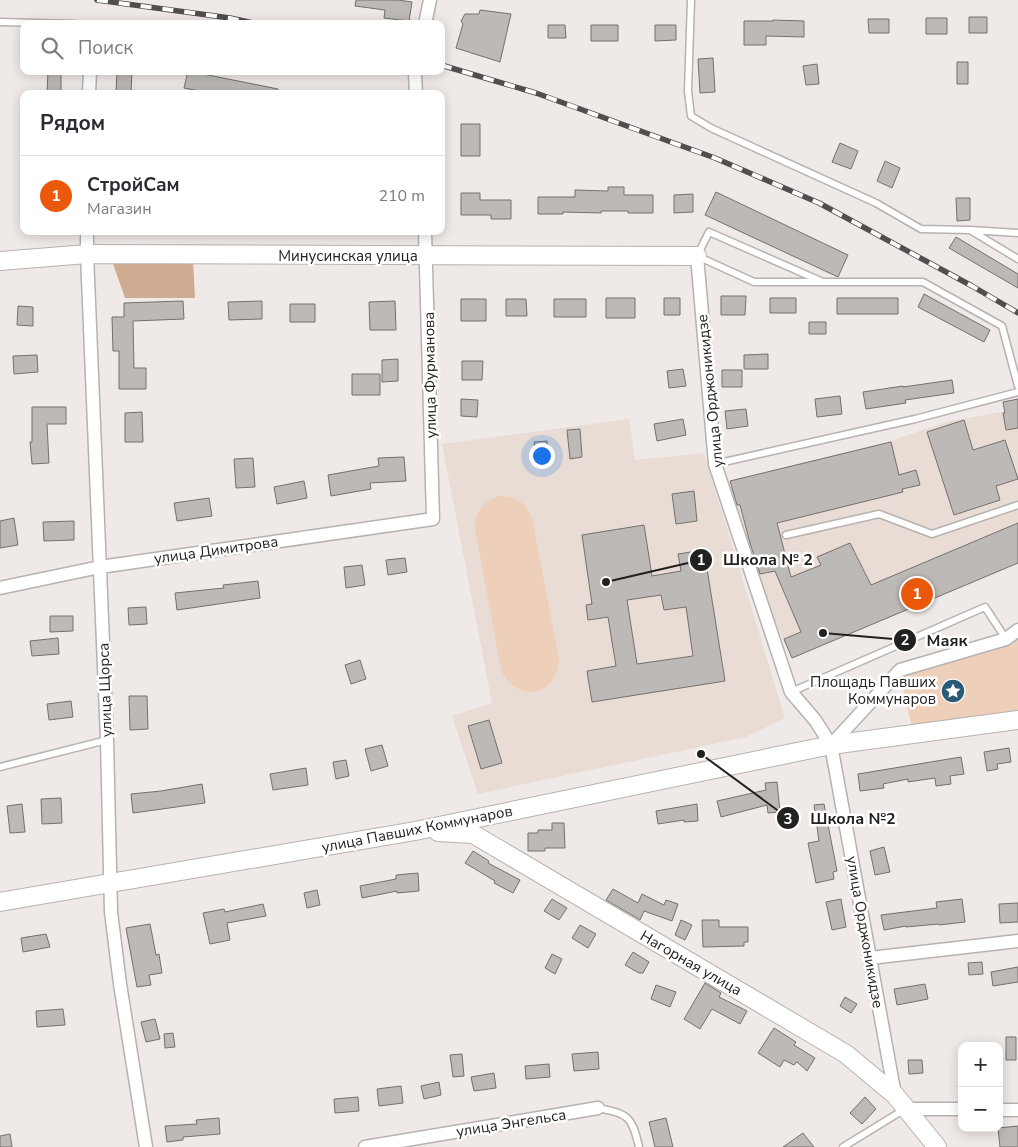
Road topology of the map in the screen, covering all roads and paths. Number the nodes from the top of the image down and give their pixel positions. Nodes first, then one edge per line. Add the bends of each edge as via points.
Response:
1 (430, 0) edge
2 (691, 0) edge
3 (426, 20) edge
4 (0, 22) edge
5 (20, 23) edge
6 (90, 75) edge
7 (415, 75) edge
8 (89, 90) edge
9 (416, 90) edge
10 (970, 230) junction
11 (1018, 233) edge
12 (87, 235) edge
13 (425, 235) edge
14 (87, 254) junction
15 (427, 256) junction
16 (697, 256) junction
17 (1018, 259) edge
18 (0, 261) edge
19 (823, 282) junction
20 (1018, 386) edge
21 (1018, 392) edge
22 (715, 464) junction
23 (1018, 505) edge
24 (433, 519) joint
25 (786, 535) dead end
26 (100, 567) junction
27 (0, 588) edge
28 (1018, 630) edge
29 (1006, 639) junction
30 (791, 692) junction
31 (1018, 720) edge
32 (107, 740) junction
33 (831, 745) junction
34 (0, 767) edge
35 (415, 831) junction
36 (110, 884) junction
37 (0, 902) edge
38 (1018, 941) edge
39 (870, 958) junction
40 (901, 1102) junction
41 (598, 1108) joint
42 (958, 1109) edge
43 (1003, 1110) edge
44 (1018, 1110) edge
45 (398, 1144) edge
46 (146, 1147) edge
47 (365, 1147) edge
48 (639, 1147) edge
49 (842, 1147) edge
50 (937, 1147) edge

1 - 3 street
2 - 10 lane via 688,90 691,116 876,203 921,229
4 - 5 lane
6 - 8 street
7 - 9 street
10 - 11 lane
10 - 17 lane
12 - 14 street, улица Щорса
13 - 15 street, улица Фурманова
14 - 15 street, Минусинская улица
14 - 18 street, Минусинская улица
14 - 26 street, улица Щорса
15 - 16 street, Минусинская улица
15 - 24 street, улица Фурманова
16 - 19 lane via 754,282
16 - 19 lane via 710,232
16 - 22 street, улица Орджоникидзе
19 - 20 lane via 923,282 1002,326
21 - 22 lane
22 - 30 street, улица Орджоникидзе
23 - 25 lane via 932,534 879,514
24 - 26 street, улица Димитрова
26 - 27 street, улица Димитрова
26 - 32 street, улица Щорса
28 - 29 street
29 - 30 lane via 985,607
29 - 33 street via 900,670
30 - 33 street, улица Орджоникидзе
31 - 33 street, улица Павших Коммунаров
32 - 34 lane
32 - 36 street, улица Щорса
33 - 35 street, улица Павших Коммунаров
33 - 39 street, улица Орджоникидзе
35 - 36 street, улица Павших Коммунаров
35 - 40 street, Нагорная улица via 473,834 846,1054
36 - 37 street, улица Павших Коммунаров
36 - 46 street, улица Щорса via 120,984
38 - 39 street
39 - 40 street, улица Орджоникидзе
40 - 42 street
40 - 49 lane
40 - 50 street, Нагорная улица
41 - 45 street, улица Энгельса
41 - 48 lane via 622,1113 634,1128
43 - 44 street
45 - 47 street, улица Энгельса

